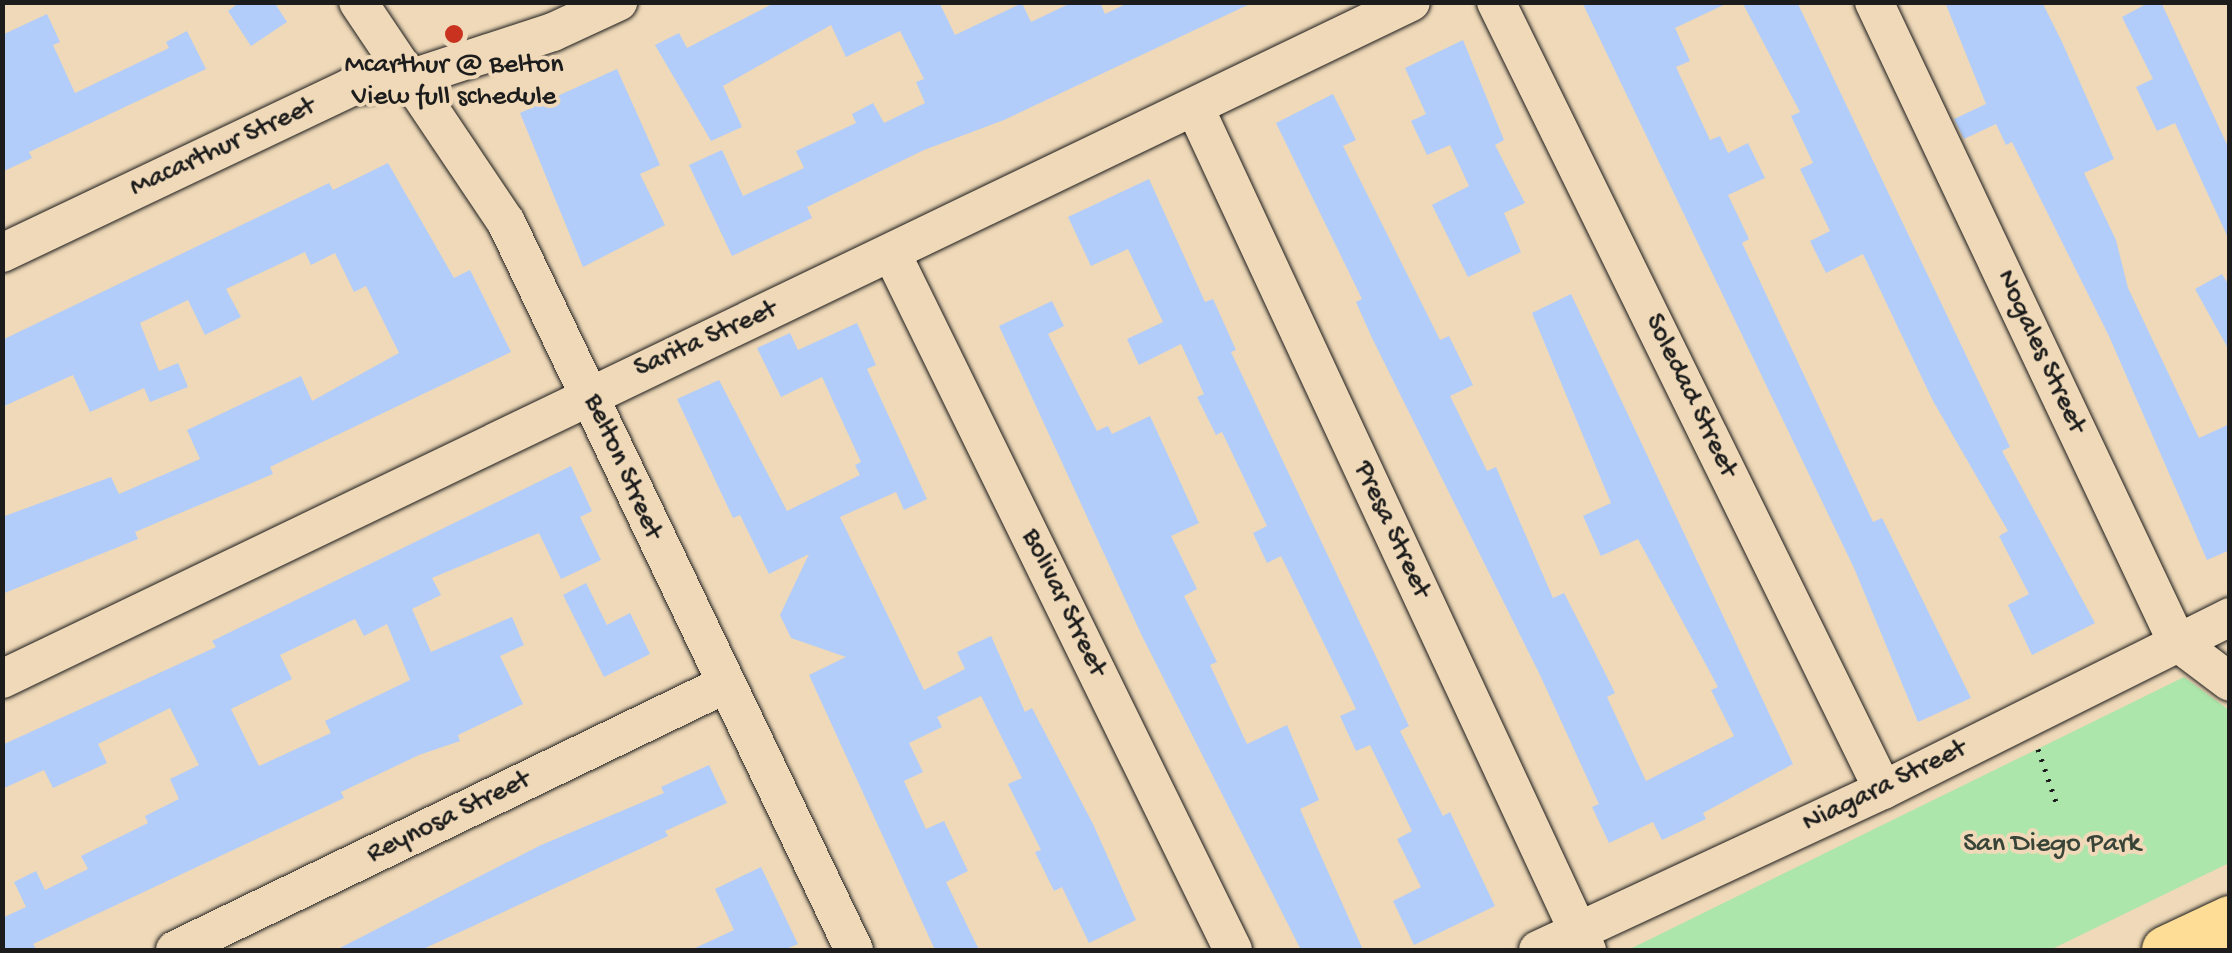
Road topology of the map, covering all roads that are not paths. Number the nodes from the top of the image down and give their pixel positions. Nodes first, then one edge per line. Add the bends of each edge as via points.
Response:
1 (358, 2) edge
2 (618, 2) edge
3 (1411, 2) edge
4 (1496, 2) edge
5 (1874, 2) edge
6 (406, 80) junction
7 (1195, 108) junction
8 (2, 253) edge
9 (893, 256) junction
10 (588, 393) junction
11 (2230, 617) edge
12 (2177, 642) junction
13 (2, 679) edge
14 (2230, 682) edge
15 (724, 685) junction
16 (1882, 790) junction
17 (2230, 920) edge
18 (1582, 941) edge
19 (174, 950) edge
20 (854, 950) edge
21 (1233, 950) edge
22 (1538, 950) edge
23 (2166, 950) edge

1 - 6 street, Belton Street
2 - 6 street, Macarthur Street via 553,32
3 - 7 street, Sarita Street
4 - 16 street, Soledad Street
5 - 12 street, Nogales Street
6 - 8 street, Macarthur Street via 350,87
6 - 10 street, Belton Street via 506,222
7 - 9 street, Sarita Street
7 - 18 street, Presa Street
9 - 10 street, Sarita Street
9 - 21 street, Bolivar Street
10 - 13 street, Sarita Street
10 - 15 street, Belton Street
11 - 12 street, Niagara Street
12 - 14 street, Nogales Street
12 - 16 street, Niagara Street
15 - 19 street, Reynosa Street
15 - 20 street, Belton Street
16 - 18 street, Niagara Street
17 - 23 main road
18 - 22 street, Niagara Street

